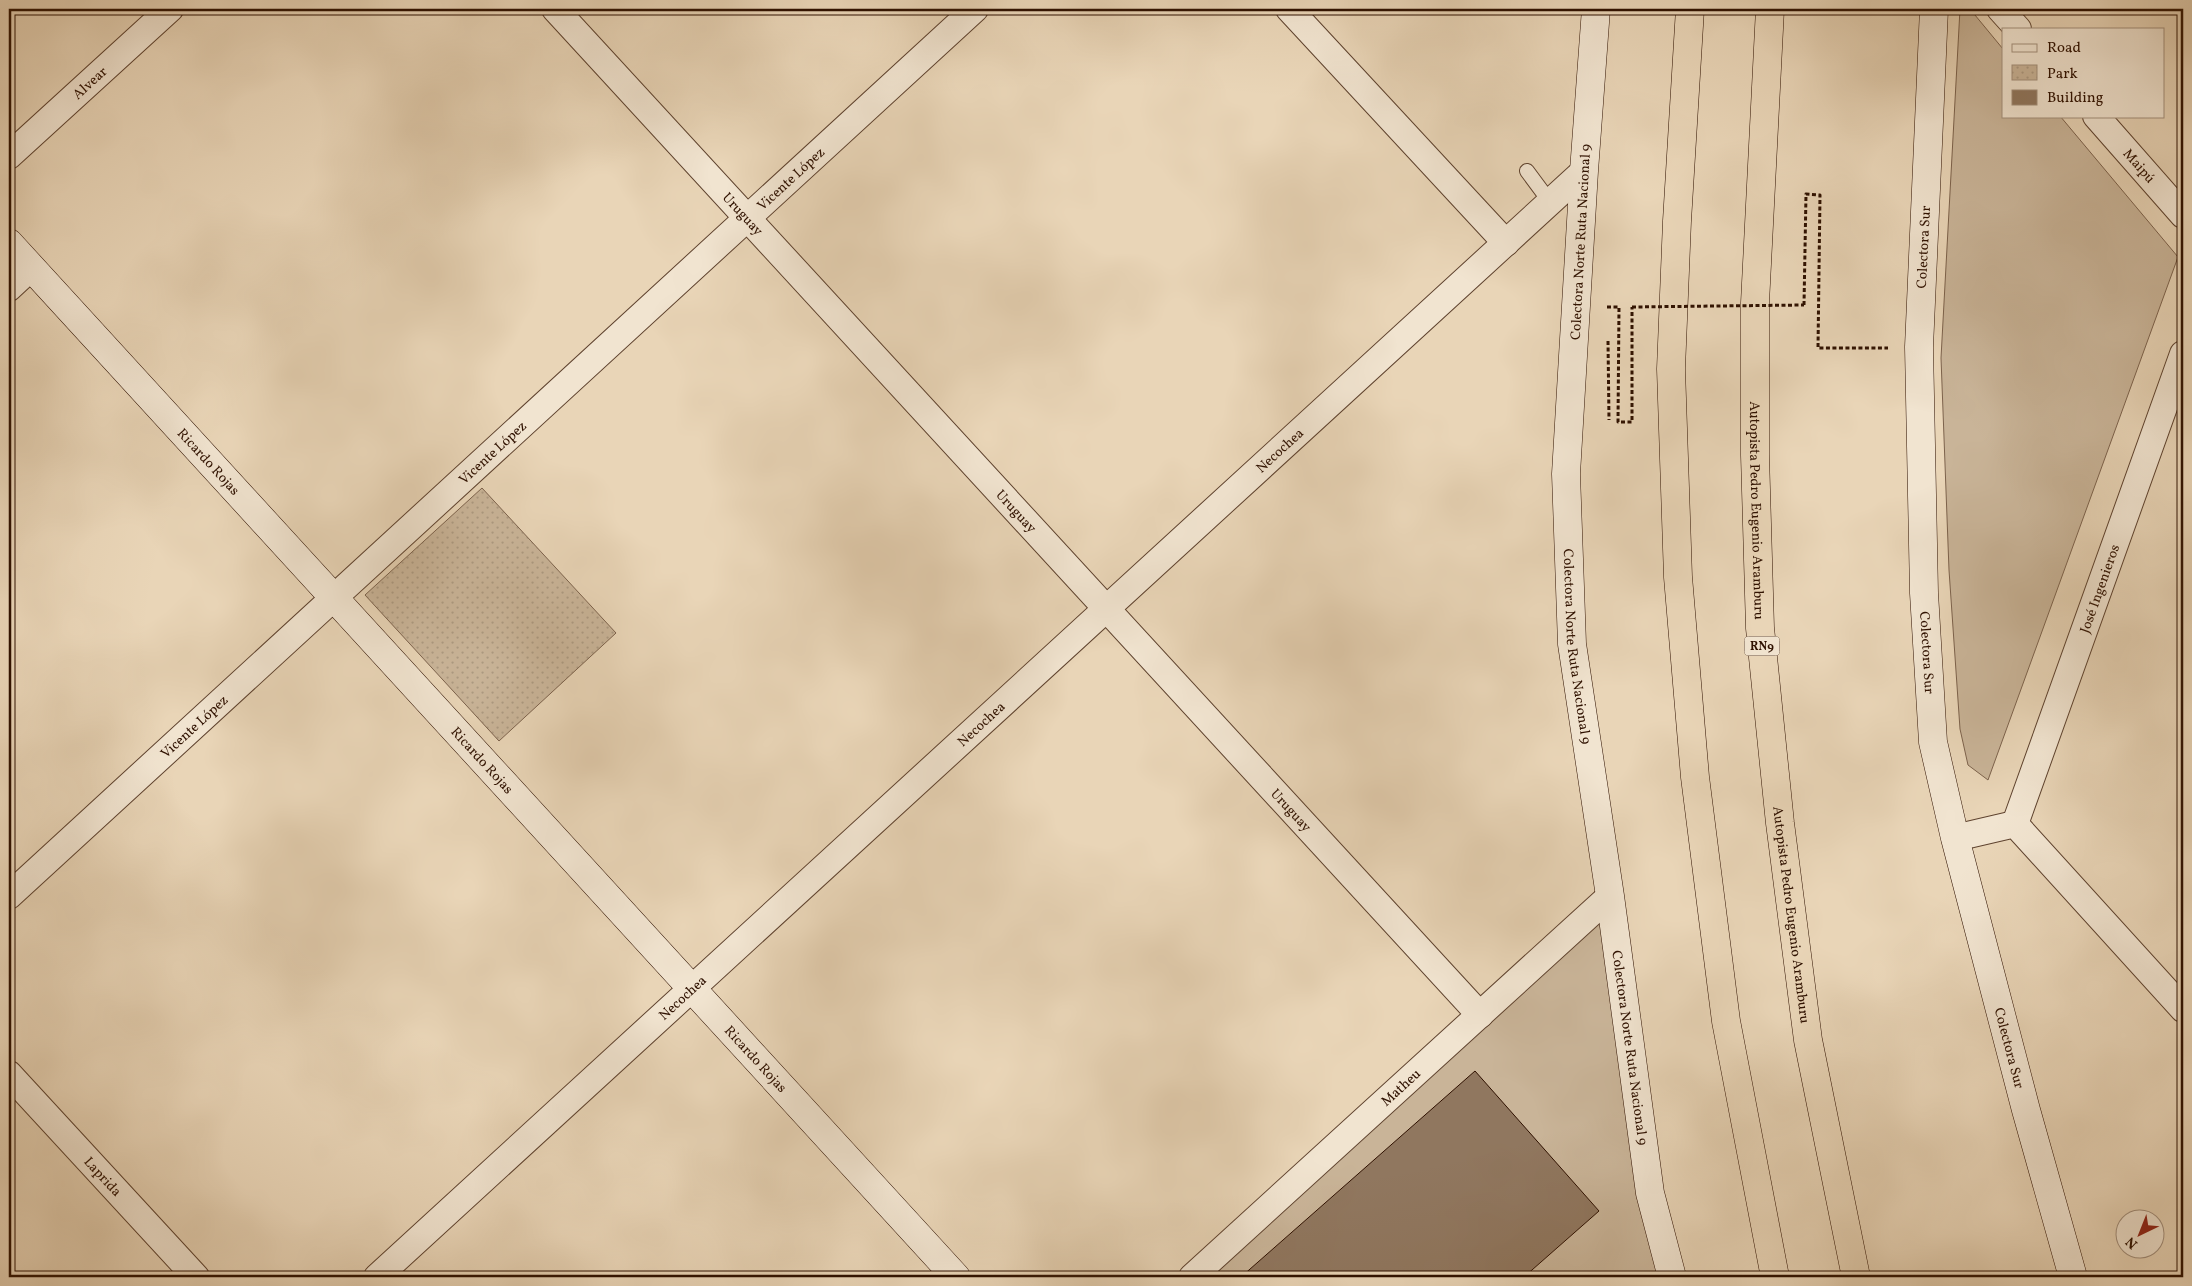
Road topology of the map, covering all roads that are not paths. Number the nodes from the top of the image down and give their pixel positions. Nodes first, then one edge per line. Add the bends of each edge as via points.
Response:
1 (170, 9) edge
2 (555, 9) edge
3 (975, 9) edge
4 (1289, 9) edge
5 (1596, 9) edge
6 (1690, 9) edge
7 (1770, 9) edge
8 (1934, 9) edge
9 (2000, 9) edge
10 (2017, 28) edge
11 (2098, 118) edge
12 (9, 156) edge
13 (1527, 171) dead end
14 (1584, 171) junction
15 (1550, 202) junction
16 (2183, 215) edge
17 (747, 218) junction
18 (9, 243) edge
19 (1506, 243) junction
20 (13, 274) edge
21 (2183, 354) edge
22 (329, 602) junction
23 (1106, 609) junction
24 (2015, 824) junction
25 (1955, 838) junction
26 (9, 896) edge
27 (1610, 896) junction
28 (687, 993) junction
29 (2183, 1009) edge
30 (1480, 1015) junction
31 (9, 1074) edge
32 (196, 1277) edge
33 (377, 1277) edge
34 (938, 1277) edge
35 (956, 1277) edge
36 (1192, 1277) edge
37 (1672, 1277) edge
38 (1775, 1277) edge
39 (1856, 1277) edge
40 (2074, 1277) edge

1 - 12 street, Alvear
2 - 17 street, Uruguay
3 - 17 street, Vicente López
4 - 19 street
5 - 14 street, Colectora Norte Ruta Nacional 9
6 - 38 highway via 1670,368 1678,577 1695,777 1726,1021
7 - 39 highway, Autopista Pedro Eugenio Aramburu / RN9 via 1755,303 1760,628 1780,823 1808,1040
8 - 25 street, Colectora Sur via 1918,347 1924,594 1933,742
9 - 10 street
11 - 16 street, Maipú
13 - 15 lane
14 - 15 street, Necochea
14 - 27 street, Colectora Norte Ruta Nacional 9 via 1566,474 1572,644
15 - 19 street, Necochea
17 - 22 street, Vicente López
17 - 23 street, Uruguay
18 - 22 street, Ricardo Rojas
19 - 23 street, Necochea
20 - 22 street, Ricardo Rojas
21 - 24 street, José Ingenieros
22 - 26 street, Vicente López
22 - 28 street, Ricardo Rojas
23 - 28 street, Necochea
23 - 30 street, Uruguay
24 - 25 street
24 - 29 street
25 - 40 street, Colectora Sur via 2026,1110
27 - 30 street, Matheu
27 - 37 street, Colectora Norte Ruta Nacional 9 via 1650,1193
28 - 33 street, Necochea
28 - 34 street, Ricardo Rojas
28 - 35 street, Ricardo Rojas
30 - 36 street, Matheu
31 - 32 street, Laprida

